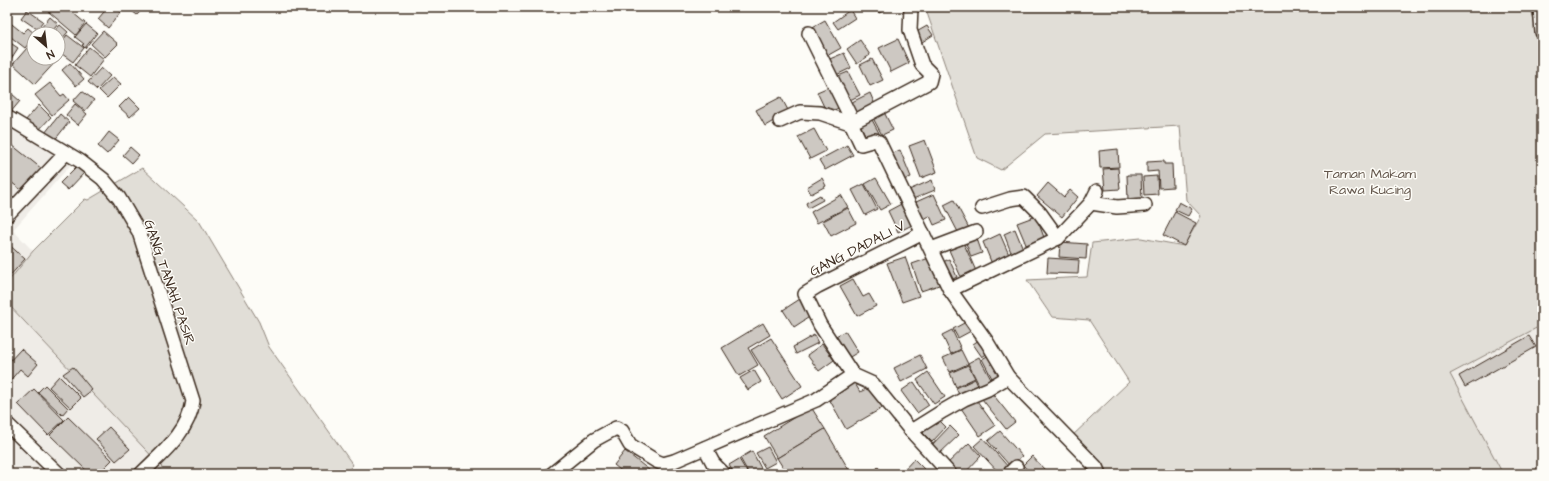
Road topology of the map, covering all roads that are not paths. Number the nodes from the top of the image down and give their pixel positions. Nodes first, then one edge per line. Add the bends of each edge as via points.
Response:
1 (911, 7) edge
2 (1540, 7) edge
3 (1542, 32) edge
4 (809, 33) dead end
5 (7, 117) edge
6 (780, 121) dead end
7 (853, 123) junction
8 (66, 153) junction
9 (1097, 191) dead end
10 (1091, 203) junction
11 (1145, 205) dead end
12 (982, 208) dead end
13 (7, 214) edge
14 (923, 232) junction
15 (976, 232) dead end
16 (1058, 238) junction
17 (931, 249) junction
18 (950, 290) junction
19 (853, 375) junction
20 (1008, 377) junction
21 (7, 424) edge
22 (911, 431) junction
23 (705, 448) junction
24 (656, 461) junction
25 (59, 474) edge
26 (142, 474) edge
27 (552, 474) edge
28 (662, 474) edge
29 (724, 474) edge
30 (950, 474) edge
31 (1099, 474) edge

1 - 7 street via 910,30 922,65 931,74 929,82
2 - 3 street
4 - 7 street
5 - 8 street, GANG TANAH PASIR
6 - 7 street via 800,112 820,113
7 - 14 street via 861,144 875,140 879,142
8 - 13 street
8 - 26 street, GANG TANAH PASIR via 103,179 119,198 139,232 193,401 192,413 183,429
9 - 10 street
10 - 11 street via 1117,207
10 - 16 street
12 - 16 street via 1010,198 1024,197 1040,213
14 - 17 street
14 - 19 street, GANG DADALI V via 805,294 820,324
15 - 17 street
16 - 18 street
17 - 18 street
18 - 20 street
19 - 22 street via 873,384
19 - 23 street via 816,400
20 - 22 street via 988,390 964,399
20 - 31 street via 1096,467
21 - 25 street
22 - 30 street
23 - 24 street via 663,464
23 - 29 street
24 - 27 street via 630,445 622,431 616,428 594,440
24 - 28 street

